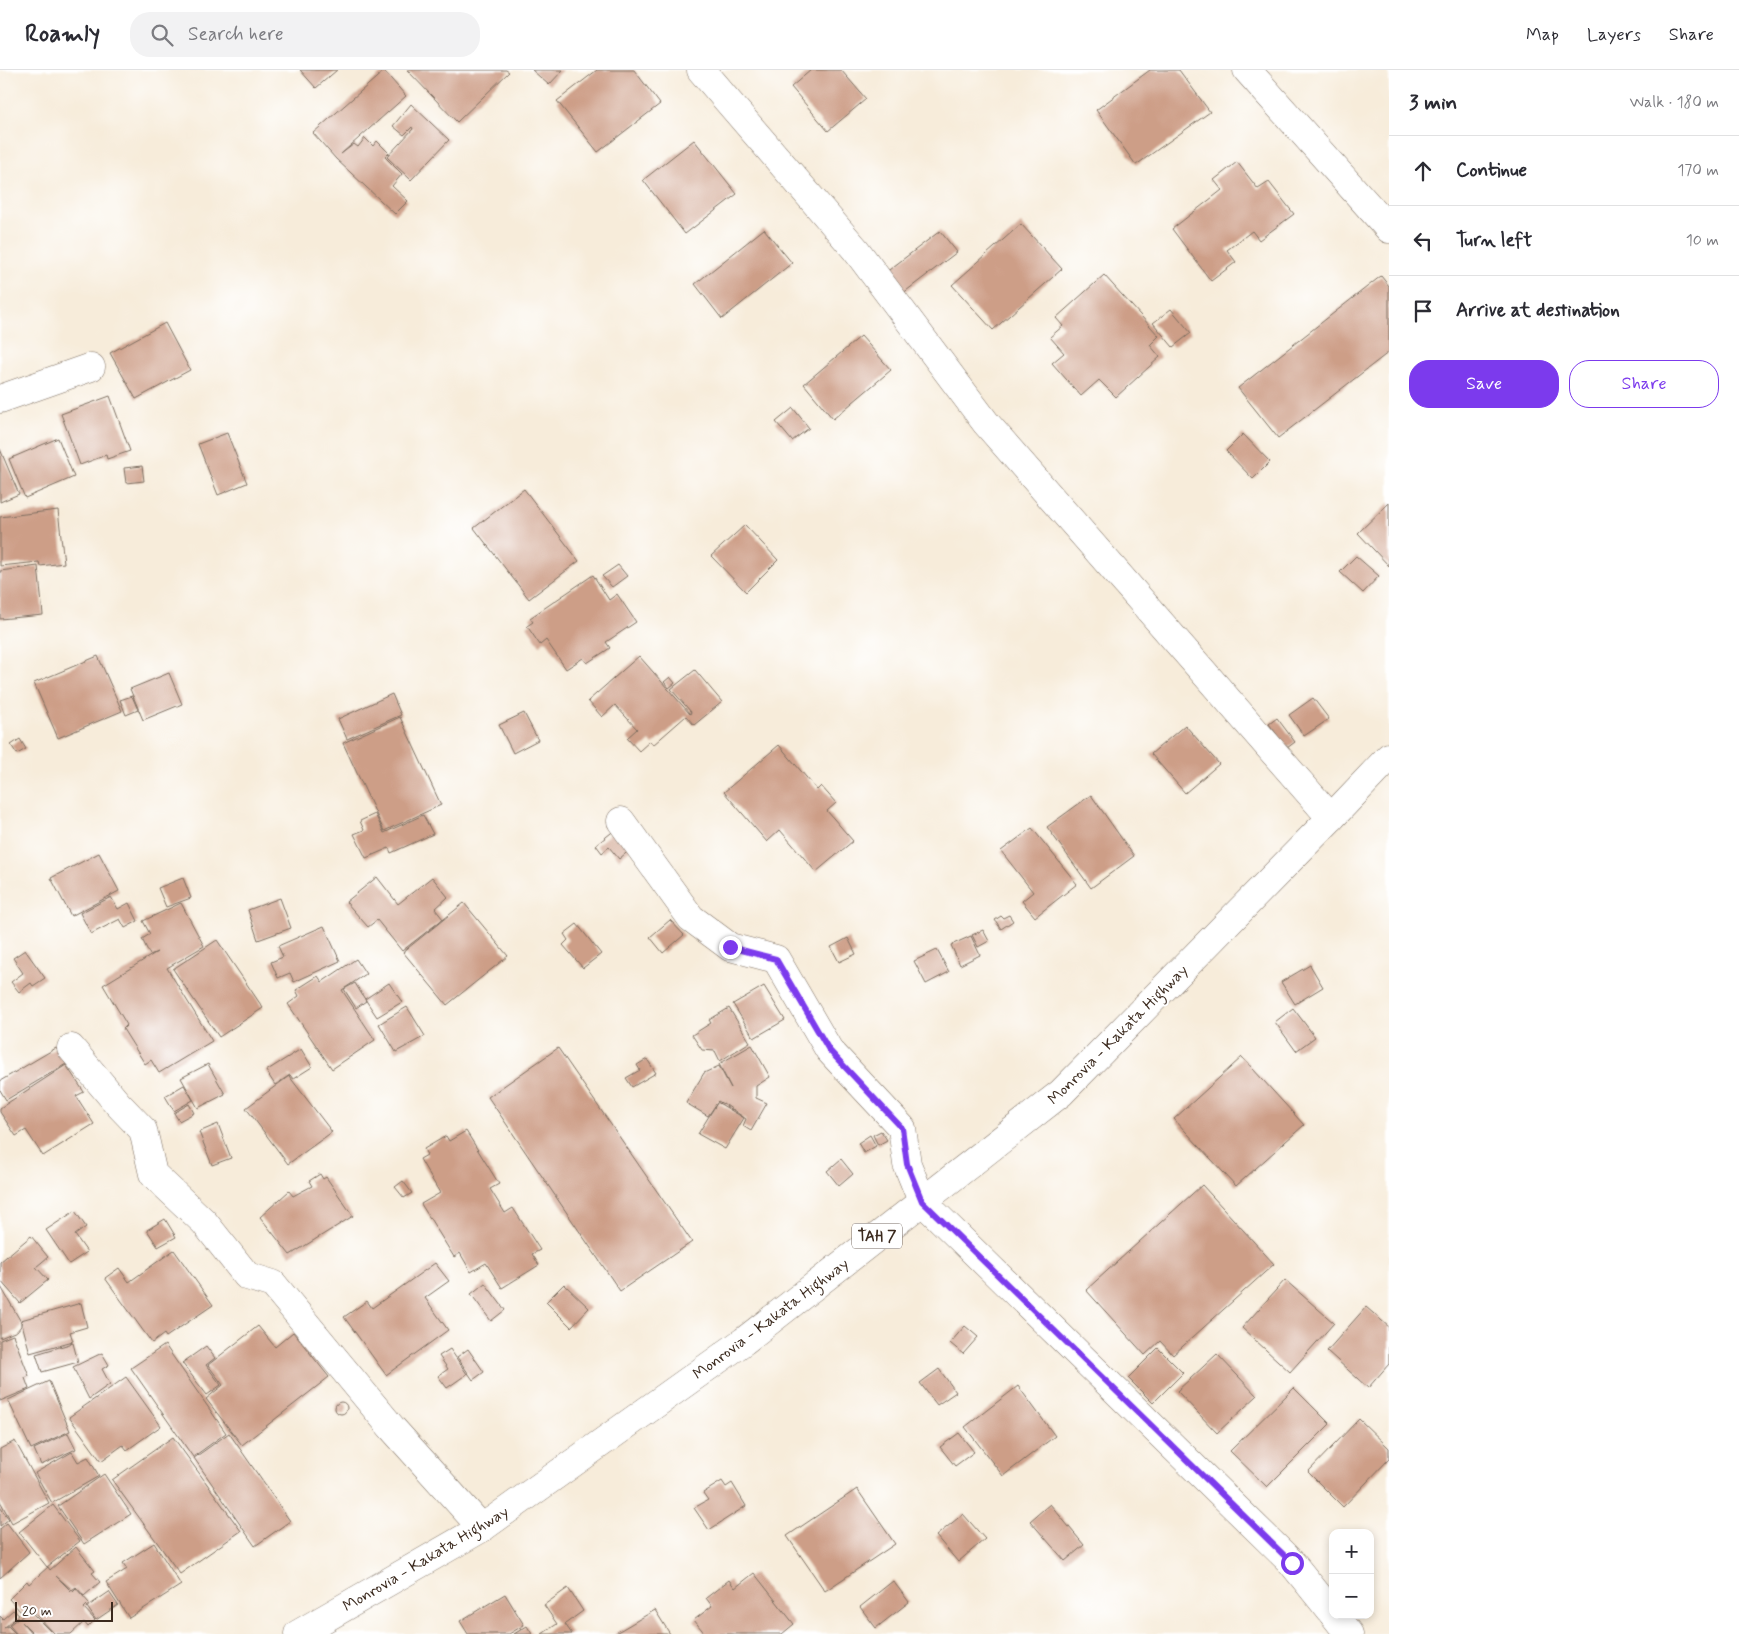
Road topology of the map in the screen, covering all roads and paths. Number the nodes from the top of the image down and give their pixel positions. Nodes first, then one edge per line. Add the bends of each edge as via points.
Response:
1 (701, 70) edge
2 (1246, 70) edge
3 (1389, 228) edge
4 (91, 367) dead end
5 (0, 400) edge
6 (1389, 757) edge
7 (1331, 818) junction
8 (621, 821) dead end
9 (71, 1048) dead end
10 (922, 1201) junction
11 (482, 1528) junction
12 (1329, 1609) edge
13 (1337, 1619) edge
14 (298, 1634) edge
15 (1349, 1634) edge

1 - 7 main road via 856,250 986,423
2 - 3 main road
4 - 5 main road
6 - 7 main road, Monrovia - Kakata Highway / TAH 7
7 - 10 main road, Monrovia - Kakata Highway / TAH 7 via 1061,1093
8 - 10 main road via 691,918 730,947 776,959 829,1050 902,1128 907,1164
9 - 11 main road via 143,1130 153,1174 204,1222 247,1276 272,1284 392,1428
10 - 11 main road, Monrovia - Kakata Highway / TAH 7 via 744,1341
10 - 12 main road via 1292,1563
11 - 14 main road, Monrovia - Kakata Highway / TAH 7
13 - 15 main road

